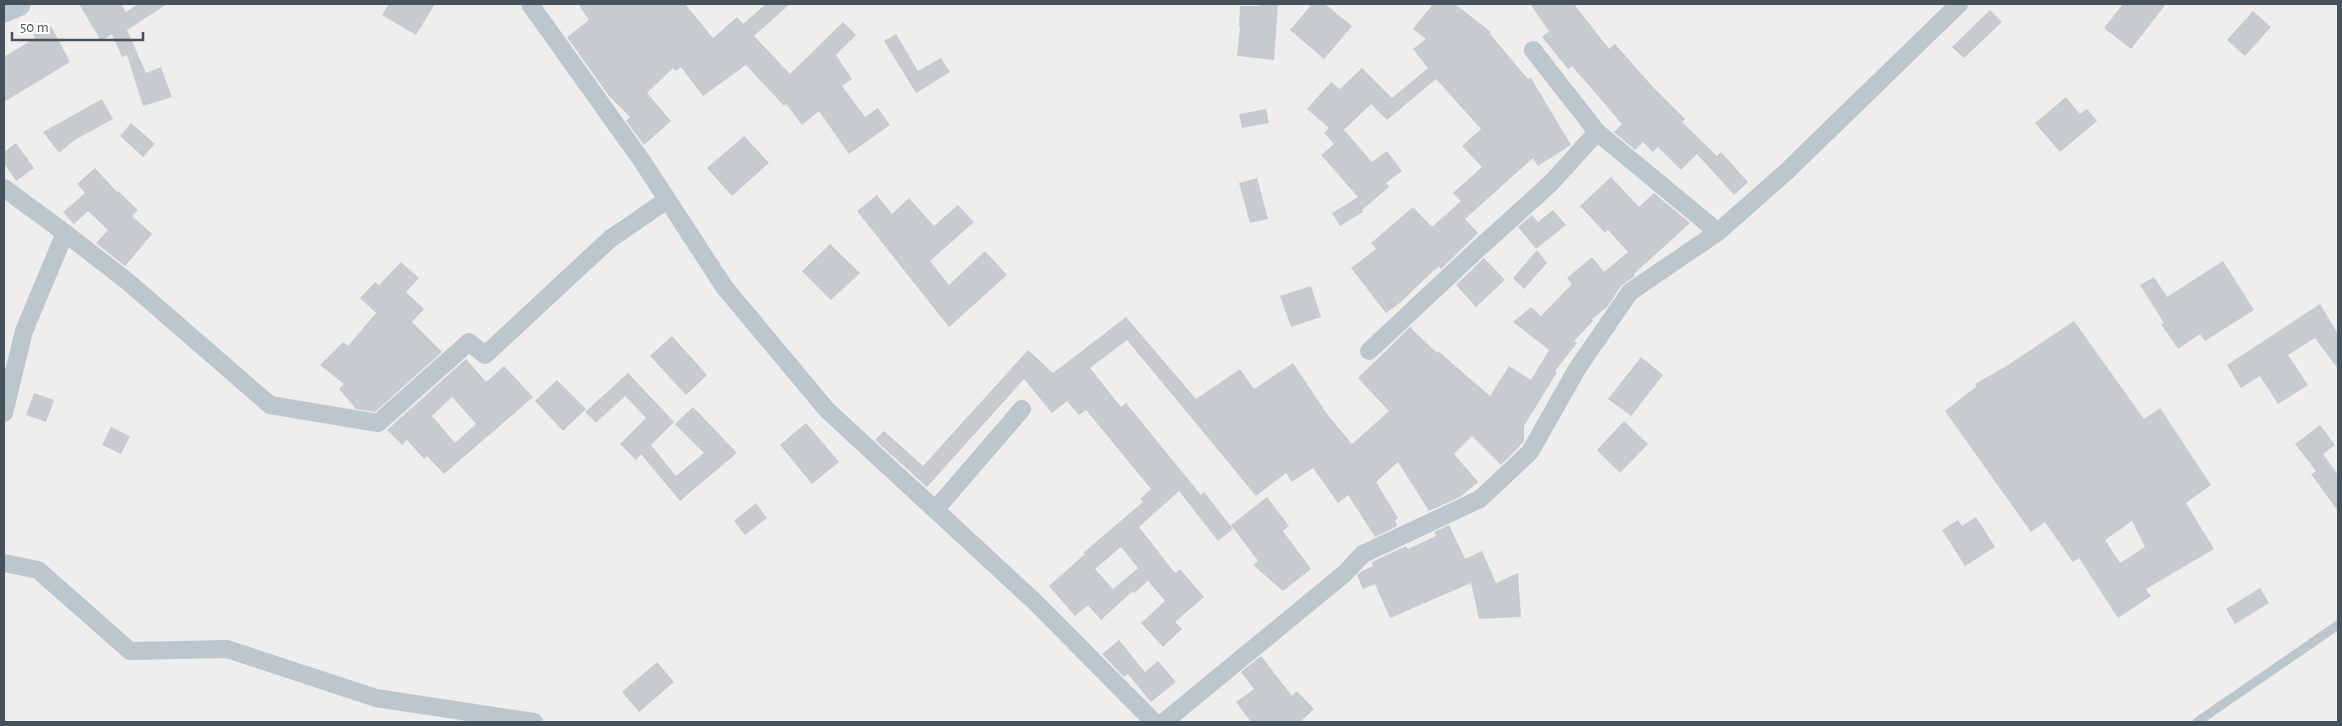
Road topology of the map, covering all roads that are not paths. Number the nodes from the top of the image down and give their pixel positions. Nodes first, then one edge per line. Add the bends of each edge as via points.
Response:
1 (18, 4) edge
2 (530, 4) edge
3 (1959, 4) edge
4 (4, 10) edge
5 (1533, 50) dead end
6 (1597, 132) junction
7 (4, 188) edge
8 (666, 200) junction
9 (1718, 232) junction
10 (65, 233) junction
11 (1369, 351) dead end
12 (1022, 409) dead end
13 (4, 413) edge
14 (935, 510) junction
15 (4, 563) edge
16 (2338, 625) edge
17 (534, 722) edge
18 (1154, 722) edge
19 (1164, 722) edge
20 (2197, 722) edge

1 - 4 street
2 - 8 street via 642,161
3 - 9 street via 1786,172
5 - 6 street
6 - 9 street
6 - 11 street via 1551,183
7 - 10 street
8 - 10 street via 610,239 485,355 469,342 378,423 270,405 127,281
8 - 14 street via 725,288 827,410
9 - 19 street via 1630,292 1577,369 1530,452 1480,499 1363,554 1344,574
10 - 13 street via 24,331
12 - 14 street
14 - 18 street via 1034,602
15 - 17 street via 38,570 130,651 227,649 376,698
16 - 20 lane

